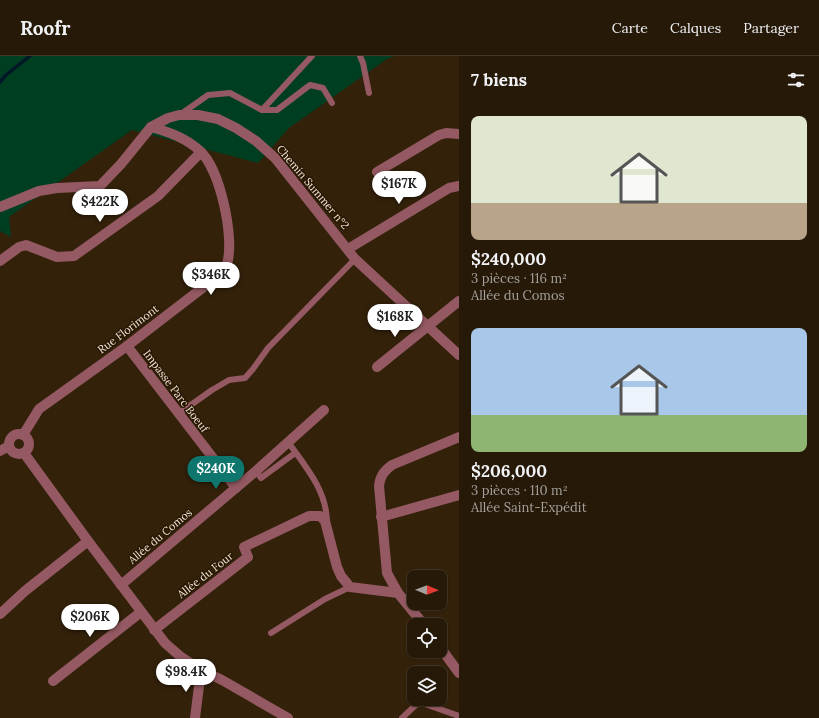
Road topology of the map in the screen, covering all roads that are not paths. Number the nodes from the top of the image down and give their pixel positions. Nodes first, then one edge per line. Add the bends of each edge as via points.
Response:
1 (312, 56) edge
2 (360, 56) edge
3 (368, 93) dead end
4 (332, 103) dead end
5 (262, 110) junction
6 (180, 115) junction
7 (151, 127) junction
8 (459, 134) edge
9 (201, 152) junction
10 (377, 172) dead end
11 (459, 186) edge
12 (0, 207) edge
13 (348, 249) junction
14 (355, 259) junction
15 (0, 261) edge
16 (459, 301) edge
17 (426, 326) junction
18 (127, 346) junction
19 (459, 355) edge
20 (377, 367) dead end
21 (324, 410) dead end
22 (178, 414) junction
23 (24, 435) junction
24 (459, 437) edge
25 (288, 442) junction
26 (5, 449) edge
27 (24, 453) junction
28 (295, 453) junction
29 (256, 471) junction
30 (236, 488) junction
31 (459, 495) edge
32 (381, 517) junction
33 (327, 528) junction
34 (88, 541) junction
35 (121, 586) junction
36 (350, 587) junction
37 (398, 593) junction
38 (141, 612) junction
39 (0, 614) edge
40 (418, 618) edge
41 (154, 630) junction
42 (271, 633) dead end
43 (447, 657) edge
44 (201, 670) junction
45 (459, 673) edge
46 (53, 681) dead end
47 (459, 716) edge
48 (195, 718) edge
49 (288, 718) edge
50 (402, 718) edge

1 - 5 lane
2 - 3 lane
4 - 5 lane via 323,88 310,85 277,110
5 - 6 lane via 230,93 208,95
6 - 7 street, Chemin Summer n°2
6 - 13 street, Chemin Summer n°2 via 218,119 256,141 275,158
7 - 9 street, Rue Florimont via 181,137
7 - 12 street, Chemin Summer n°2 via 100,186 39,191
8 - 10 street via 439,135
9 - 15 street via 158,196 74,256 57,257 26,245
9 - 18 street, Rue Florimont via 213,169 226,214 230,245 227,265 218,276
11 - 13 street via 449,188
13 - 14 street, Chemin Summer n°2
14 - 17 street, Chemin Summer n°2
14 - 22 lane via 268,348 245,378 229,380
16 - 17 street
17 - 19 street, Chemin Summer n°2
17 - 20 street
18 - 22 street, Impasse Parc Boeuf
18 - 23 street, Rue Florimont via 39,409
21 - 25 street, Allée du Comos
22 - 30 street, Impasse Parc Boeuf
23 - 26 street via 12,437
23 - 27 street via 29,444
24 - 32 street via 385,470 379,486
25 - 28 lane
25 - 29 street, Allée du Comos
26 - 27 street via 19,454
27 - 34 street
28 - 29 lane via 262,478
28 - 33 lane via 320,489 327,511
29 - 30 street, Allée du Comos
30 - 35 street, Allée du Comos
31 - 32 street
32 - 37 street via 387,573
33 - 36 street via 337,567
33 - 41 street, Allée du Four via 320,516 309,516 244,547 248,557
34 - 35 street
34 - 39 street
35 - 38 street
36 - 37 street
36 - 42 lane via 325,599
37 - 40 street
38 - 41 street
38 - 46 street
41 - 44 street via 181,657
43 - 45 street
44 - 48 street
44 - 49 street
47 - 50 lane via 419,702

